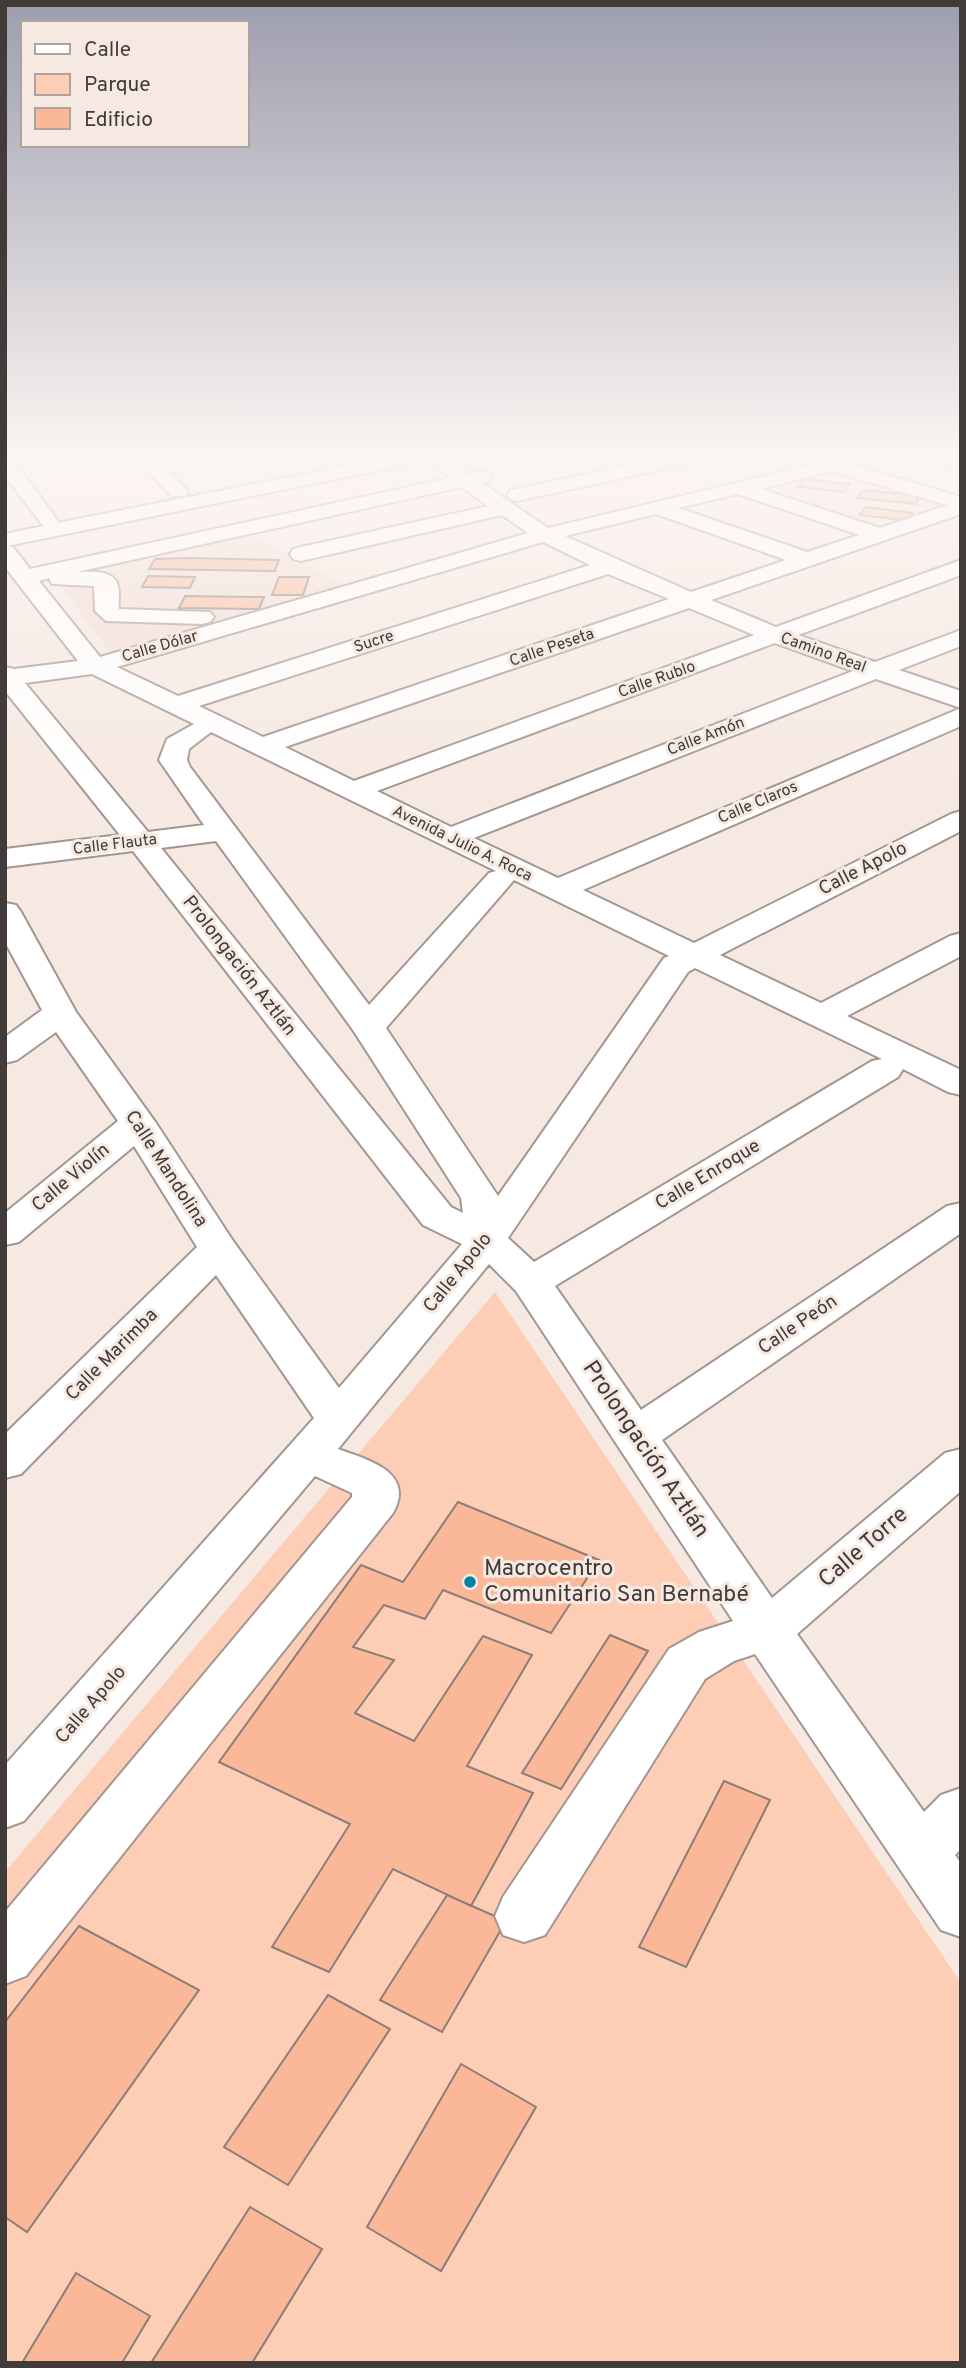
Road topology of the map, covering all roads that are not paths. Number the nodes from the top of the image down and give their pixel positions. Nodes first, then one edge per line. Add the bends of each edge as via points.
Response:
1 (12, 566) edge
2 (92, 566) edge
3 (322, 566) edge
4 (443, 566) edge
5 (609, 566) joint
6 (664, 566) edge
7 (792, 566) edge
8 (961, 567) edge
9 (20, 583) edge
10 (364, 589) junction
11 (721, 590) junction
12 (690, 601) junction
13 (202, 617) dead end
14 (807, 625) junction
15 (777, 636) junction
16 (961, 637) edge
17 (904, 659) junction
18 (85, 668) junction
19 (872, 671) junction
20 (6, 676) edge
21 (961, 678) edge
22 (961, 700) edge
23 (178, 705) junction
24 (961, 716) edge
25 (198, 731) junction
26 (262, 747) junction
27 (352, 791) junction
28 (961, 820) edge
29 (225, 831) junction
30 (450, 837) junction
31 (142, 842) junction
32 (5, 858) edge
33 (500, 878) junction
34 (556, 890) junction
35 (6, 913) edge
36 (953, 956) edge
37 (683, 960) junction
38 (60, 1013) junction
39 (821, 1016) junction
40 (368, 1027) junction
41 (5, 1053) edge
42 (884, 1069) junction
43 (961, 1084) edge
44 (961, 1107) edge
45 (138, 1123) junction
46 (961, 1215) edge
47 (5, 1233) edge
48 (486, 1240) junction
49 (218, 1249) junction
50 (531, 1282) junction
51 (338, 1419) junction
52 (635, 1436) junction
53 (307, 1454) junction
54 (5, 1462) edge
55 (961, 1465) edge
56 (767, 1631) junction
57 (13, 1781) edge
58 (961, 1812) edge
59 (920, 1852) junction
60 (961, 1911) edge
61 (524, 1916) dead end
62 (5, 1957) edge

1 - 9 street, Avenida Julio A. Roca
2 - 9 street
3 - 10 street
4 - 10 street, Calle Dólar
5 - 12 street, Camino Real
5 - 23 street, Sucre
6 - 11 street, Camino Real
7 - 11 street, Calle Peseta
8 - 14 street, Calle Rublo
9 - 13 street via 99,579 107,584 107,611 114,616
9 - 18 street, Avenida Julio A. Roca via 65,663
10 - 18 street, Calle Dólar
11 - 12 street, Calle Peseta
11 - 14 street, Camino Real
12 - 15 street, Camino Real
12 - 26 street, Calle Peseta
14 - 15 street, Calle Rublo
14 - 17 street, Camino Real
15 - 19 street, Camino Real
15 - 27 street, Calle Rublo
16 - 17 street, Calle Amón
17 - 19 street, Calle Amón
17 - 21 street, Camino Real
18 - 20 street, Calle Dólar
18 - 23 street, Avenida Julio A. Roca
18 - 25 street, Avenida Julio A. Roca
19 - 22 street, Camino Real
19 - 30 street, Calle Amón
20 - 31 street, Prolongación Aztlán
23 - 26 street, Avenida Julio A. Roca
24 - 34 street, Calle Claros
25 - 29 street via 176,746 173,760
25 - 33 street, Avenida Julio A. Roca
26 - 27 street, Avenida Julio A. Roca
27 - 30 street, Avenida Julio A. Roca
28 - 37 street, Calle Apolo
29 - 31 street, Calle Flauta
29 - 40 street
30 - 34 street, Avenida Julio A. Roca
31 - 32 street, Calle Flauta
31 - 48 street, Prolongación Aztlán via 437,1216
33 - 37 street, Avenida Julio A. Roca
33 - 40 street
34 - 37 street, Avenida Julio A. Roca
35 - 38 street, Calle Mandolina
36 - 39 street
37 - 39 street, Avenida Julio A. Roca
37 - 42 street, Avenida Julio A. Roca
37 - 48 street, Calle Apolo
38 - 41 street
38 - 45 street, Calle Mandolina
39 - 43 street, Avenida Julio A. Roca
40 - 48 street via 480,1198
42 - 44 street, Avenida Julio A. Roca
42 - 50 street, Calle Enroque
45 - 47 street, Calle Violín
45 - 49 street, Calle Mandolina
46 - 52 street, Calle Peón
48 - 50 street, Prolongación Aztlán
48 - 51 street, Calle Apolo
49 - 51 street, Calle Mandolina
49 - 54 street, Calle Marimba
50 - 52 street, Prolongación Aztlán
51 - 53 street, Calle Apolo
52 - 56 street, Prolongación Aztlán
53 - 57 street, Calle Apolo
53 - 62 street via 363,1477 374,1486 376,1501
55 - 56 street, Calle Torre
56 - 59 street, Prolongación Aztlán
56 - 61 street via 717,1646 687,1664
58 - 59 street
59 - 60 street, Prolongación Aztlán

